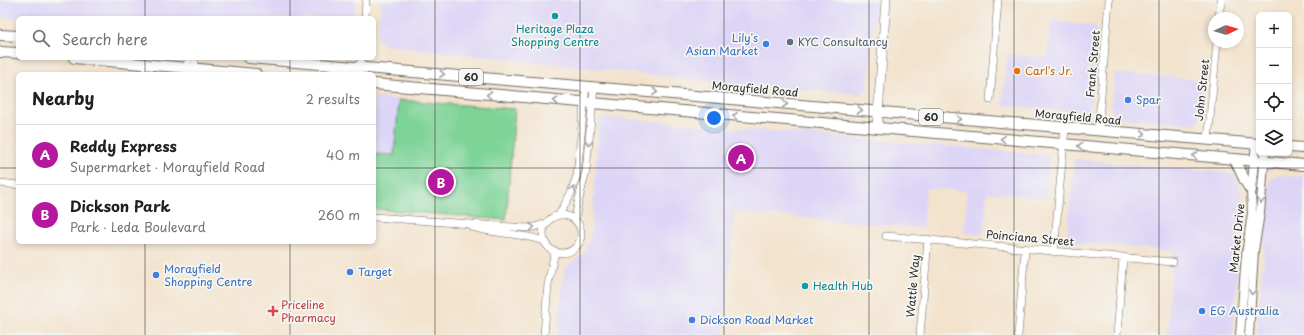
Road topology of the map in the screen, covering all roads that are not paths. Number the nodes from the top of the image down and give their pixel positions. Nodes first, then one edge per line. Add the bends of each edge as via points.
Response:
1 (366, 0) edge
2 (886, 0) edge
3 (998, 0) edge
4 (1109, 0) edge
5 (1221, 0) edge
6 (1220, 12) edge
7 (365, 16) edge
8 (0, 35) edge
9 (16, 36) edge
10 (1216, 48) edge
11 (0, 52) edge
12 (16, 53) edge
13 (90, 60) edge
14 (274, 60) edge
15 (191, 67) edge
16 (360, 67) edge
17 (169, 70) edge
18 (224, 72) edge
19 (376, 84) edge
20 (590, 87) junction
21 (990, 100) dead end
22 (588, 104) junction
23 (878, 112) junction
24 (877, 128) junction
25 (1065, 128) junction
26 (1098, 131) junction
27 (1208, 140) junction
28 (1063, 144) junction
29 (1256, 144) edge
30 (1292, 147) edge
31 (1304, 148) edge
32 (1234, 159) junction
33 (1261, 159) edge
34 (1304, 165) edge
35 (0, 183) edge
36 (16, 185) edge
37 (1251, 190) junction
38 (559, 215) junction
39 (376, 218) edge
40 (575, 220) junction
41 (547, 222) junction
42 (464, 224) junction
43 (886, 236) dead end
44 (928, 239) junction
45 (546, 242) junction
46 (1025, 249) junction
47 (555, 251) junction
48 (1054, 252) junction
49 (1123, 257) junction
50 (1173, 262) dead end
51 (544, 335) edge
52 (920, 335) edge
53 (1018, 335) edge
54 (1117, 335) edge
55 (1240, 335) edge
56 (1248, 335) edge

1 - 7 street
2 - 23 main road
3 - 21 street
4 - 26 street, Frank Street
5 - 6 street
8 - 9 main road
10 - 27 street, John Street
11 - 12 main road
13 - 17 main road
14 - 16 main road, Morayfield Road / 60
15 - 17 main road
15 - 18 main road
16 -> 20 main road, Morayfield Road / 60
22 -> 19 main road, 60
20 - 22 street
20 -> 23 main road, Morayfield Road / 60
24 -> 22 main road, 60
38 -> 22 street via 577,175
22 -> 40 street via 586,171
23 - 24 main road
23 -> 25 main road, Morayfield Road / 60
28 -> 24 main road, 60
25 - 26 main road, Morayfield Road / 60
25 - 28 street
26 -> 27 main road, Morayfield Road / 60
27 - 29 main road, Morayfield Road / 60
32 -> 28 main road, 60
28 - 48 street
30 - 31 main road
32 - 33 main road, 60
32 - 37 main road
33 - 34 main road, 60
33 - 37 street, Market Drive
33 -> 56 street, Market Drive via 1260,213 1254,251
35 - 36 street
37 - 55 street, Market Drive via 1252,213
38 - 40 street
38 - 41 street
39 - 42 street
40 - 47 street via 581,230 579,242 566,252
42 -> 41 street via 526,228
41 - 45 street via 544,232
42 - 45 street
43 - 44 street, Poinciana Street
44 - 46 street, Poinciana Street
44 - 52 street, Wattle Way
45 - 47 street
46 - 48 street, Poinciana Street
46 - 53 street
47 - 51 street via 548,284
48 - 49 street, Poinciana Street
49 - 50 street, Poinciana Street
49 - 54 street

